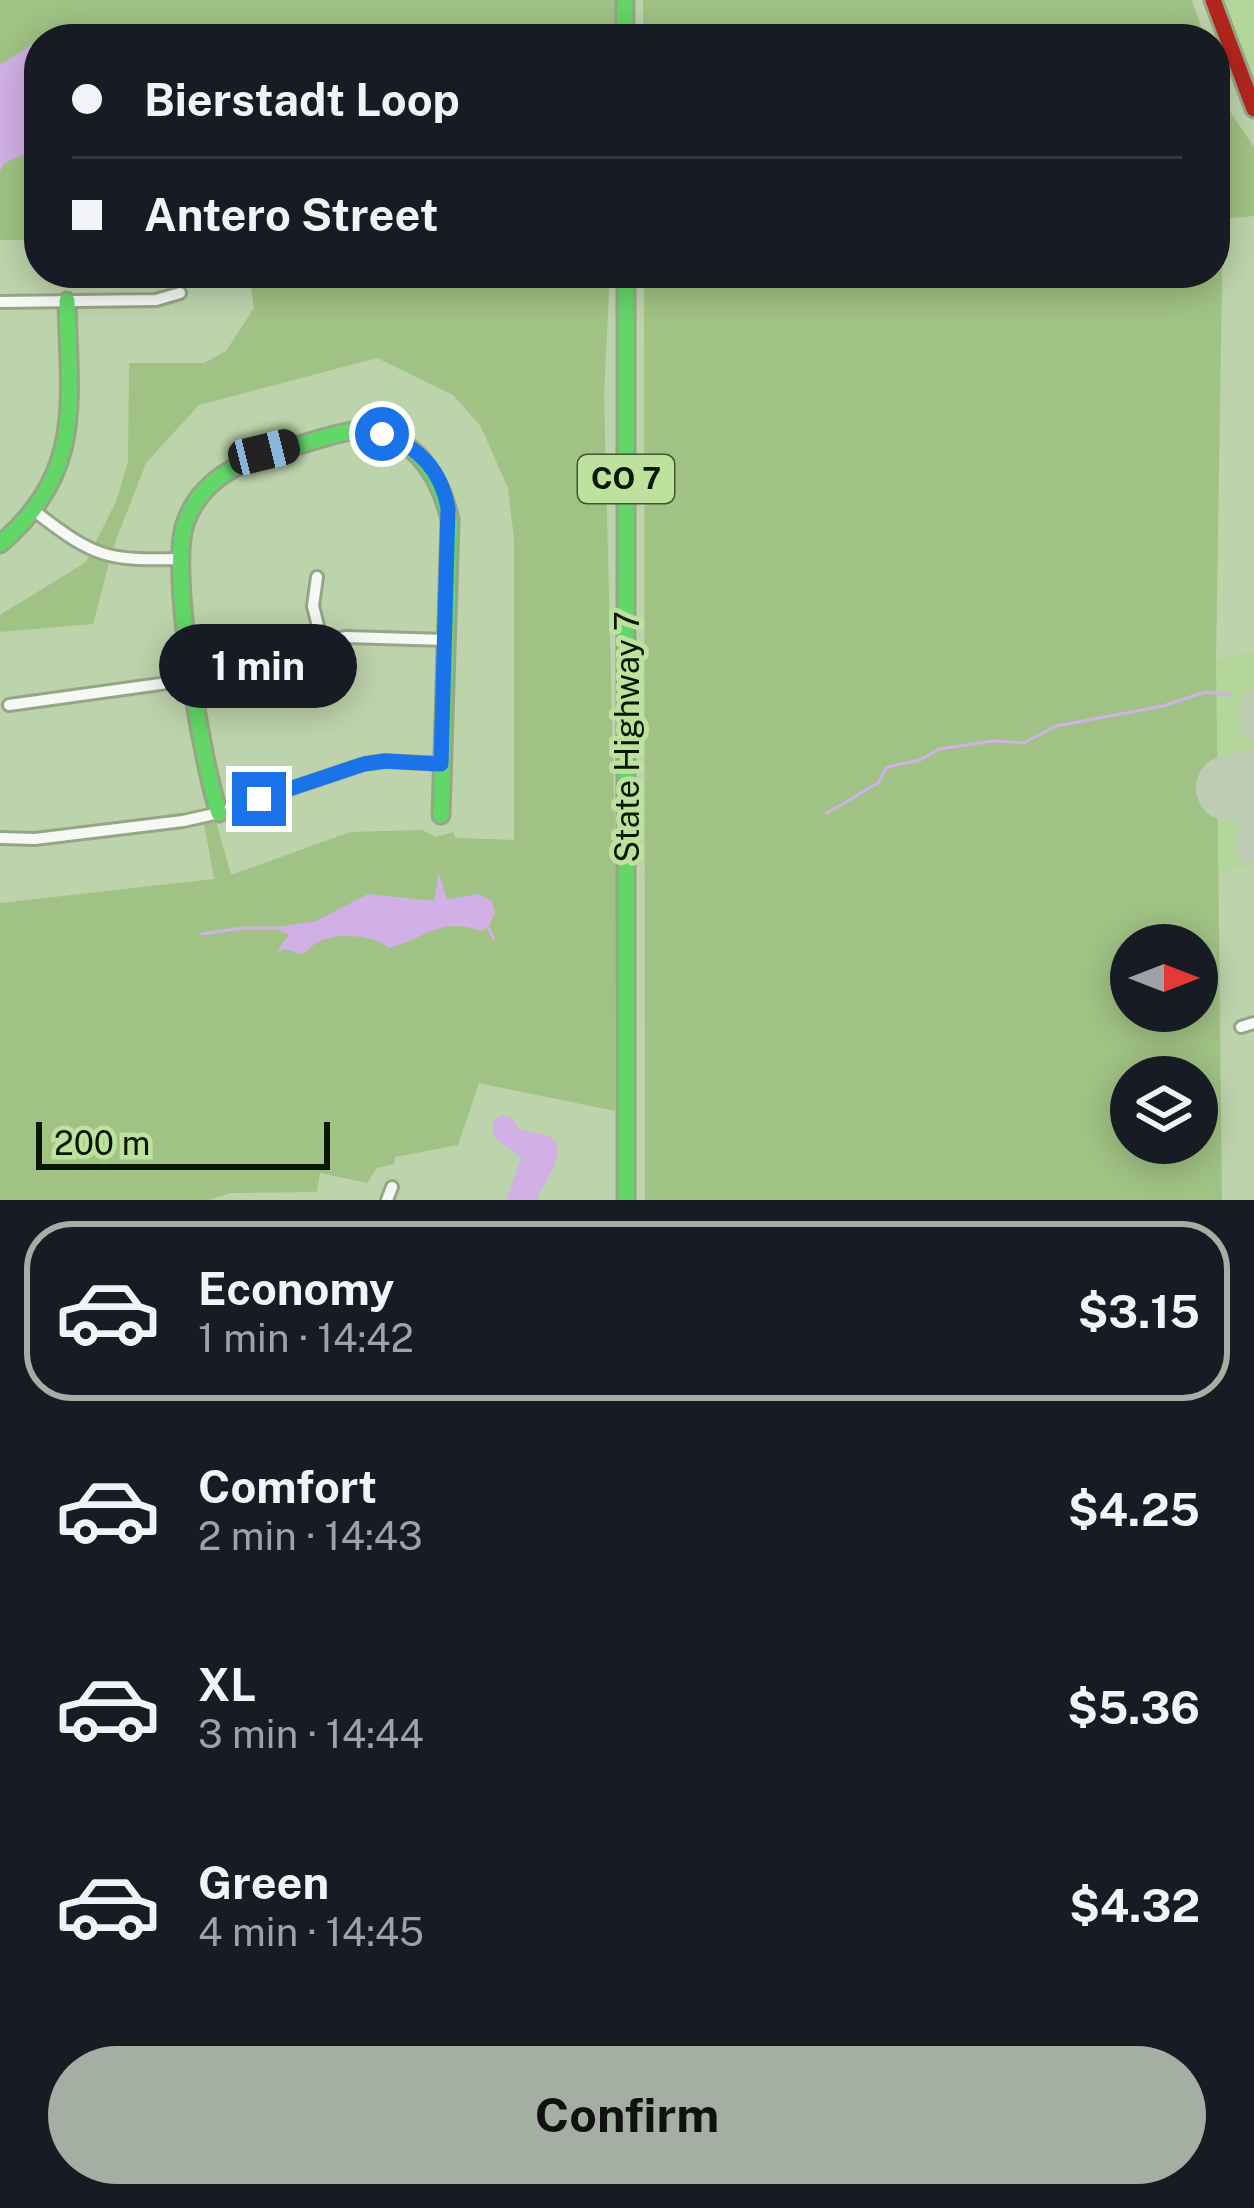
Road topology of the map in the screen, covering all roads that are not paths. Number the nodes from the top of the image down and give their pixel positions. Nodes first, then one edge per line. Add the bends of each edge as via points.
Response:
1 (1230, 45) edge
2 (1254, 109) edge
3 (626, 288) edge
4 (180, 293) dead end
5 (0, 302) edge
6 (67, 302) junction
7 (38, 513) junction
8 (0, 544) edge
9 (179, 559) junction
10 (317, 577) dead end
11 (446, 640) junction
12 (322, 642) junction
13 (194, 681) junction
14 (9, 705) dead end
15 (441, 764) junction
16 (219, 813) junction
17 (441, 815) dead end
18 (0, 838) edge
19 (392, 1187) dead end
20 (387, 1200) edge
21 (626, 1200) edge

1 - 2 street
3 - 21 street, State Highway 7 / CO 7
4 - 6 street via 156,301
5 - 6 street
6 - 7 street via 66,448
7 - 8 street
7 - 9 street via 102,555
9 - 11 street via 195,502 232,466 374,431 413,447 446,494
9 - 13 street
10 - 12 street via 313,606
11 - 12 street
11 - 15 street
12 - 13 street
13 - 14 street
13 - 16 street
15 - 16 street via 364,764
15 - 17 street
16 - 18 street
19 - 20 street

